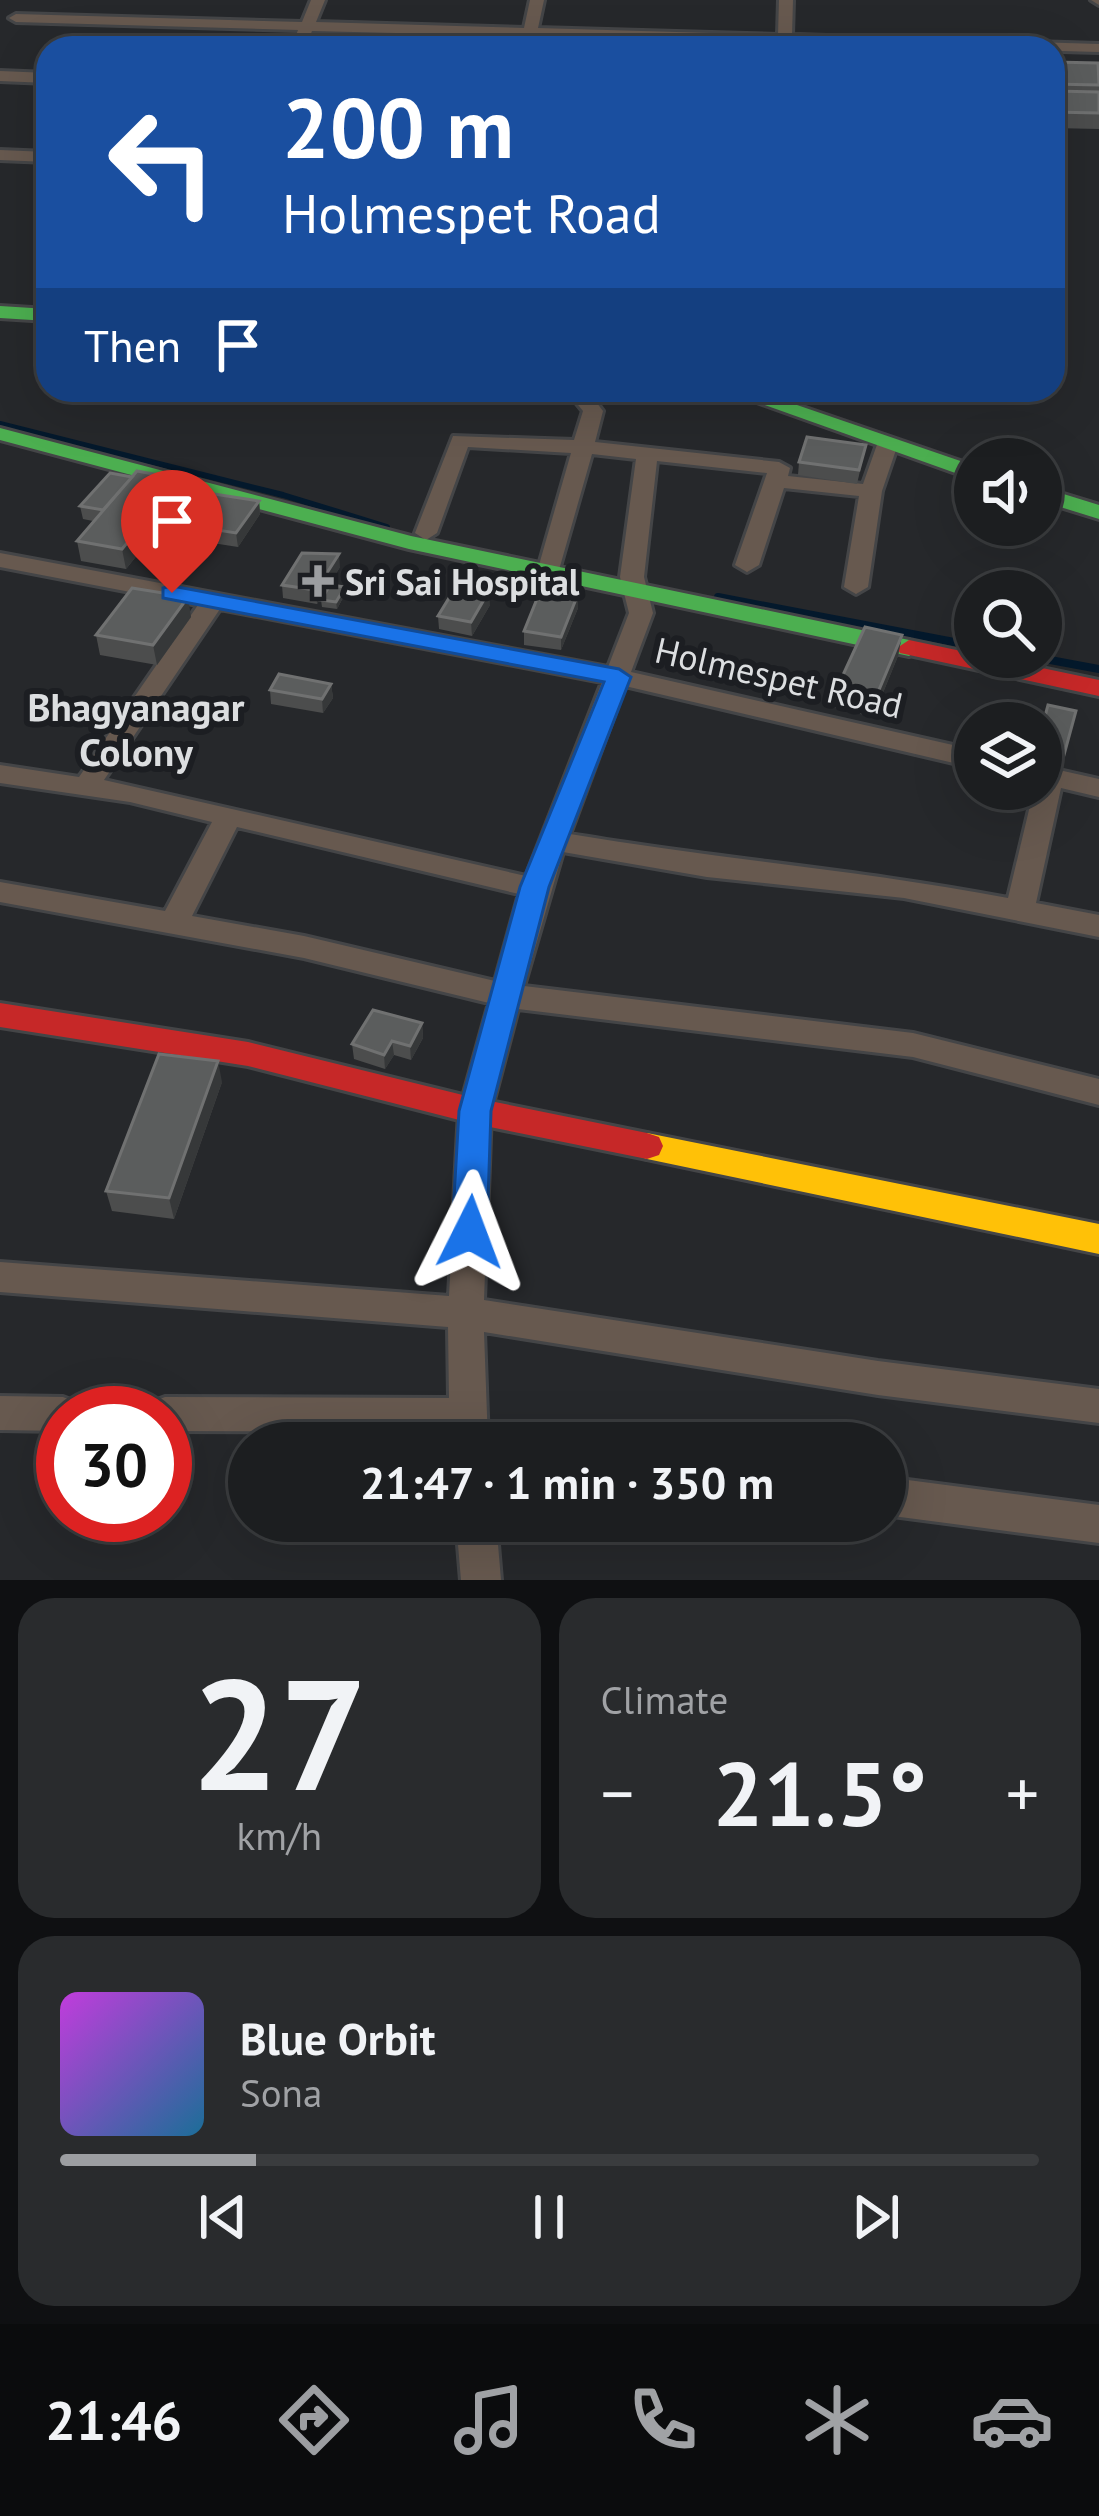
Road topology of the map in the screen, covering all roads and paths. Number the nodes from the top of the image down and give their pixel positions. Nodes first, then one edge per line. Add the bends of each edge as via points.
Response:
1 (31, 0) edge
2 (318, 0) edge
3 (537, 0) edge
4 (786, 0) edge
5 (16, 18) junction
6 (309, 27) junction
7 (0, 35) edge
8 (304, 36) edge
9 (450, 36) edge
10 (529, 36) edge
11 (785, 36) edge
12 (1065, 47) edge
13 (1099, 48) edge
14 (0, 76) edge
15 (36, 78) edge
16 (0, 155) edge
17 (36, 156) edge
18 (0, 299) edge
19 (36, 301) edge
20 (0, 312) edge
21 (36, 314) edge
22 (586, 402) edge
23 (768, 402) edge
24 (797, 402) edge
25 (0, 434) edge
26 (887, 444) junction
27 (581, 447) junction
28 (647, 453) junction
29 (954, 453) edge
30 (954, 466) edge
31 (775, 481) junction
32 (1062, 488) edge
33 (872, 490) junction
34 (1099, 499) edge
35 (1062, 501) edge
36 (1099, 512) edge
37 (426, 533) dead end
38 (0, 560) edge
39 (746, 565) dead end
40 (549, 572) junction
41 (856, 587) dead end
42 (636, 591) junction
43 (213, 601) junction
44 (619, 677) junction
45 (1099, 688) edge
46 (954, 754) edge
47 (0, 774) edge
48 (1062, 780) edge
49 (86, 786) junction
50 (1099, 788) edge
51 (1040, 810) edge
52 (229, 815) junction
53 (554, 841) junction
54 (535, 887) junction
55 (0, 892) edge
56 (1021, 910) junction
57 (174, 923) junction
58 (1099, 926) edge
59 (509, 996) junction
60 (0, 1015) edge
61 (1099, 1092) edge
62 (475, 1111) junction
63 (1099, 1239) edge
64 (0, 1277) edge
65 (466, 1313) junction
66 (1099, 1406) edge
67 (0, 1413) edge
68 (36, 1414) edge
69 (192, 1415) edge
70 (328, 1422) edge
71 (470, 1422) edge
72 (906, 1499) edge
73 (1099, 1524) edge
74 (478, 1542) edge
75 (481, 1580) edge

1 - 5 street
2 - 6 street
3 - 10 street
4 - 11 street
5 - 6 street
5 - 7 street
6 - 8 street
6 - 9 street
12 - 13 street
14 - 15 street
16 - 17 street
18 - 19 street
20 - 21 street
22 - 27 street via 593,411
23 - 26 street
24 - 29 street
25 - 40 street
26 - 30 street
26 - 33 street
27 - 28 street
27 - 37 street via 460,440
27 - 40 street
28 - 31 street via 779,468
28 - 42 street
31 - 33 street
31 - 39 street
32 - 34 street
33 - 41 street
35 - 36 street
38 - 43 street, Holmespet Road
40 - 42 street
42 - 44 street via 641,613
42 - 45 street
43 - 44 street, Holmespet Road
43 - 49 street
44 - 46 street, Holmespet Road
44 - 53 street
47 - 49 street
48 - 50 street
49 - 52 street
51 - 56 street
52 - 54 street
52 - 57 street
53 - 54 street
53 - 56 street
54 - 59 street
55 - 57 street
56 - 58 street
57 - 59 street
59 - 61 street via 913,1045
59 - 62 street
60 - 62 street via 248,1054
62 - 63 street
62 - 65 street
64 - 65 street
65 - 66 street
65 - 71 street
67 - 68 street
69 - 70 street
72 - 73 street
74 - 75 street

